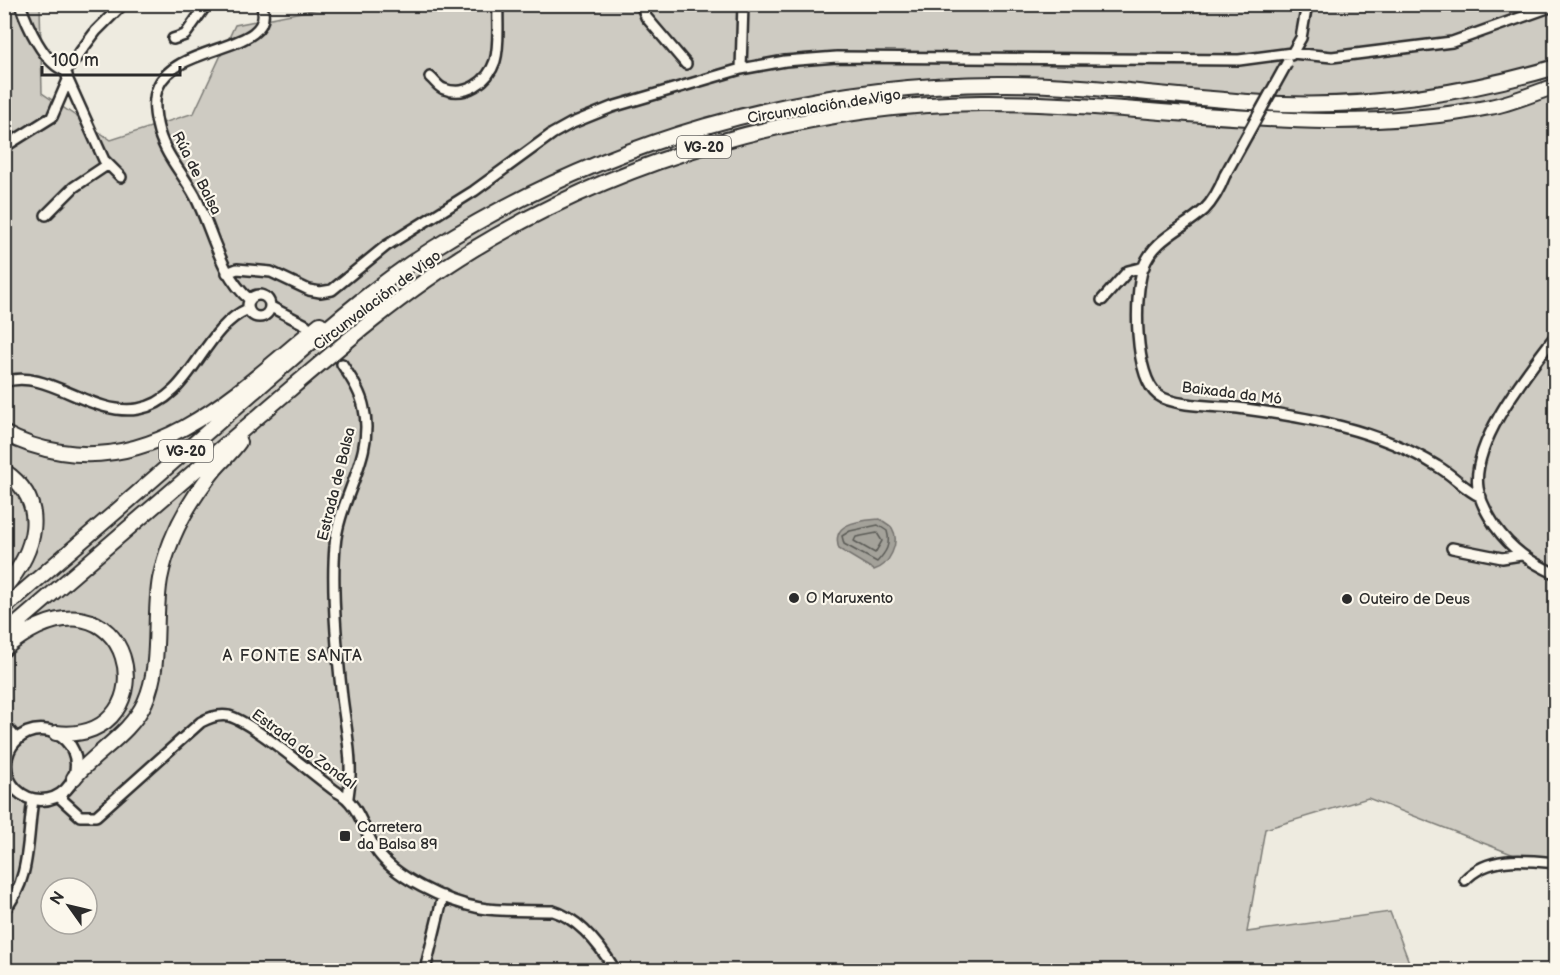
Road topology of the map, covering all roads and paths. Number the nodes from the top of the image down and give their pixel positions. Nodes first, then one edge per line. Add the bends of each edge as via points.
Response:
1 (20, 4) edge
2 (123, 4) edge
3 (207, 4) edge
4 (261, 4) edge
5 (498, 4) edge
6 (641, 4) edge
7 (743, 4) edge
8 (1307, 4) edge
9 (1556, 5) edge
10 (173, 39) dead end
11 (1292, 52) junction
12 (686, 64) dead end
13 (1556, 67) edge
14 (741, 69) junction
15 (67, 76) junction
16 (430, 77) dead end
17 (1556, 86) edge
18 (4, 147) edge
19 (107, 165) junction
20 (121, 177) dead end
21 (46, 215) dead end
22 (1144, 267) junction
23 (227, 273) junction
24 (368, 296) junction
25 (1102, 300) dead end
26 (249, 304) junction
27 (271, 307) junction
28 (306, 325) tunnel mouth
29 (1556, 335) edge
30 (342, 364) tunnel mouth
31 (4, 382) edge
32 (249, 424) junction
33 (4, 433) edge
34 (4, 471) edge
35 (1481, 497) junction
36 (1452, 548) dead end
37 (1521, 555) junction
38 (1556, 574) edge
39 (4, 588) edge
40 (4, 608) edge
41 (4, 635) edge
42 (4, 650) edge
43 (4, 725) edge
44 (56, 733) junction
45 (17, 740) junction
46 (74, 778) junction
47 (58, 796) junction
48 (348, 797) junction
49 (33, 800) junction
50 (1556, 863) edge
51 (1465, 880) dead end
52 (443, 896) junction
53 (4, 910) edge
54 (425, 970) edge
55 (615, 970) edge

1 - 15 street via 39,45
2 - 15 street via 96,31
3 - 10 street via 185,35
4 - 23 street, Rúa de Balsa via 264,20 260,30 243,41 200,54 175,67 162,80 155,98 165,147 195,198
5 - 16 street via 496,60 483,80 469,90 456,91 442,89
6 - 12 street via 646,17
7 - 14 street
8 - 11 street, Baixada da Mó via 1301,38
9 - 11 street via 1452,42 1332,57
11 - 14 street via 1239,60 837,57
11 - 22 street, Baixada da Mó, bridge via 1214,197 1203,210 1160,241
13 - 24 highway, Circunvalación de Vigo / VG-20 via 1431,96 1344,103 1280,104 1074,86 1001,84 898,88 805,102 697,129 590,167 524,198 433,249
14 - 23 street via 612,107 570,124 386,246 332,290 309,290 271,272 237,269
15 - 18 street via 52,117
15 - 19 street
17 - 32 highway, Circunvalación de Vigo / VG-20 via 1494,107 1419,118 1306,121 978,103 886,110 728,140 636,170 520,222 387,309
19 - 20 street
19 - 21 street via 74,187
22 - 25 street via 1128,271
22 - 35 street, Baixada da Mó via 1136,299 1138,336 1150,384 1161,397 1268,412 1354,430 1439,466 1458,484
23 - 26 street, Rúa de Balsa
24 - 33 highway via 348,303 240,389 167,438 121,451 74,454 34,446
24 - 40 highway, Circunvalación de Vigo / VG-20
26 - 27 street via 256,296 264,296
26 - 27 street via 253,315 260,318
26 - 31 street via 223,327 171,393 139,409 97,406 30,380
27 - 28 street
29 - 35 street via 1513,391 1491,435 1479,466
30 - 48 street, Estrada de Balsa via 358,390 366,424 363,449 341,514 334,549 338,660 350,760
32 - 41 highway, Circunvalación de Vigo / VG-20
32 - 46 highway via 238,444 190,504 168,549 157,597 152,681 146,701 135,720
34 - 39 highway via 27,493 34,520 27,555
35 - 37 street via 1500,532
36 - 37 street via 1502,558
37 - 38 street
42 - 44 highway via 36,626 66,618 94,623 119,646 127,678 115,712 84,732
43 - 45 main road
44 - 45 main road via 40,730
44 - 46 main road via 72,749 76,763
45 - 49 main road via 7,757 8,778 20,794
46 - 47 main road
47 - 48 street, Estrada do Zondal via 80,816 96,816 194,727 222,715 246,725
47 - 49 main road
48 - 52 street, Estrada do Zondal via 376,850 389,866
49 - 53 street via 24,874 17,893
50 - 51 street via 1519,859 1489,866 1471,873
52 - 54 street
52 - 55 street, Estrada do Zondal via 481,908 564,914 585,932

